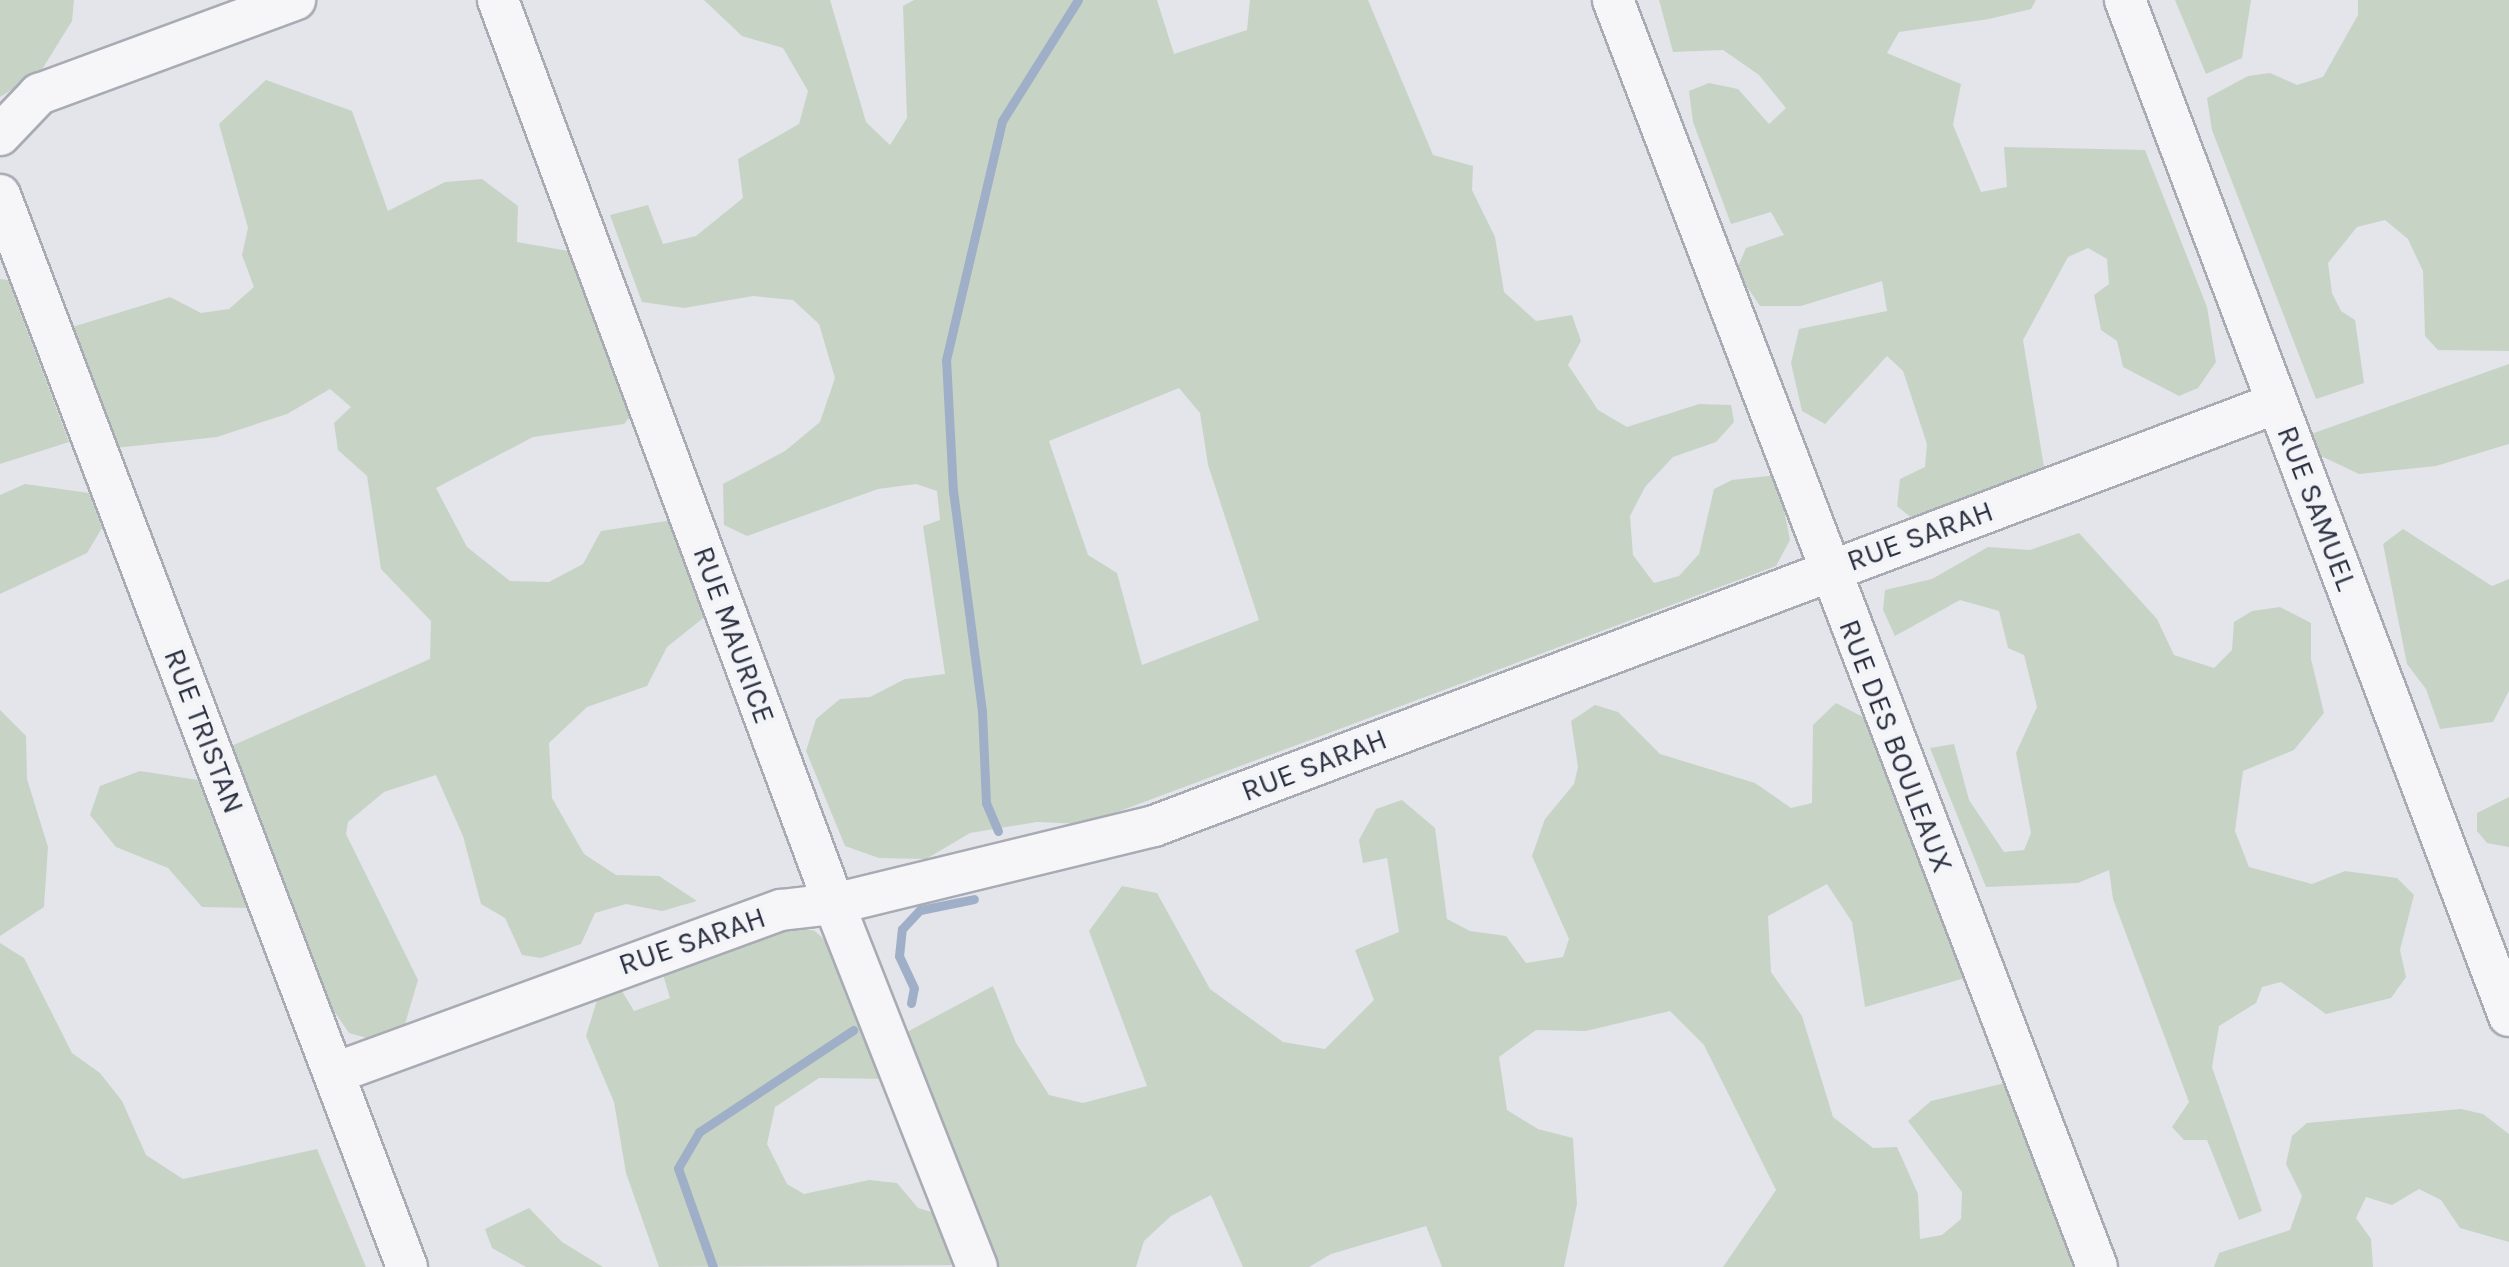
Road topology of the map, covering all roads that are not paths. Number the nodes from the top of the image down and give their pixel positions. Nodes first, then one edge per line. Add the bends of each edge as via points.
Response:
1 (295, 0) edge
2 (498, 0) edge
3 (1613, 0) edge
4 (2125, 0) edge
5 (1, 133) edge
6 (0, 195) edge
7 (2277, 403) junction
8 (1828, 570) junction
9 (834, 904) junction
10 (2509, 1016) edge
11 (335, 1073) junction
12 (407, 1267) edge
13 (977, 1267) edge
14 (2097, 1267) edge

1 - 5 street via 39,94
2 - 9 street, RUE MAURICE
3 - 8 street, RUE DES BOULEAUX
4 - 7 street, RUE SAMUEL
6 - 11 street, RUE TRISTAN via 18,255
7 - 8 street, RUE SARAH
7 - 10 street, RUE SAMUEL
8 - 9 street, RUE SARAH via 1154,826
8 - 14 street, RUE DES BOULEAUX
9 - 11 street, RUE SARAH via 781,910 728,927
9 - 13 street, RUE MAURICE
11 - 12 street, RUE TRISTAN

